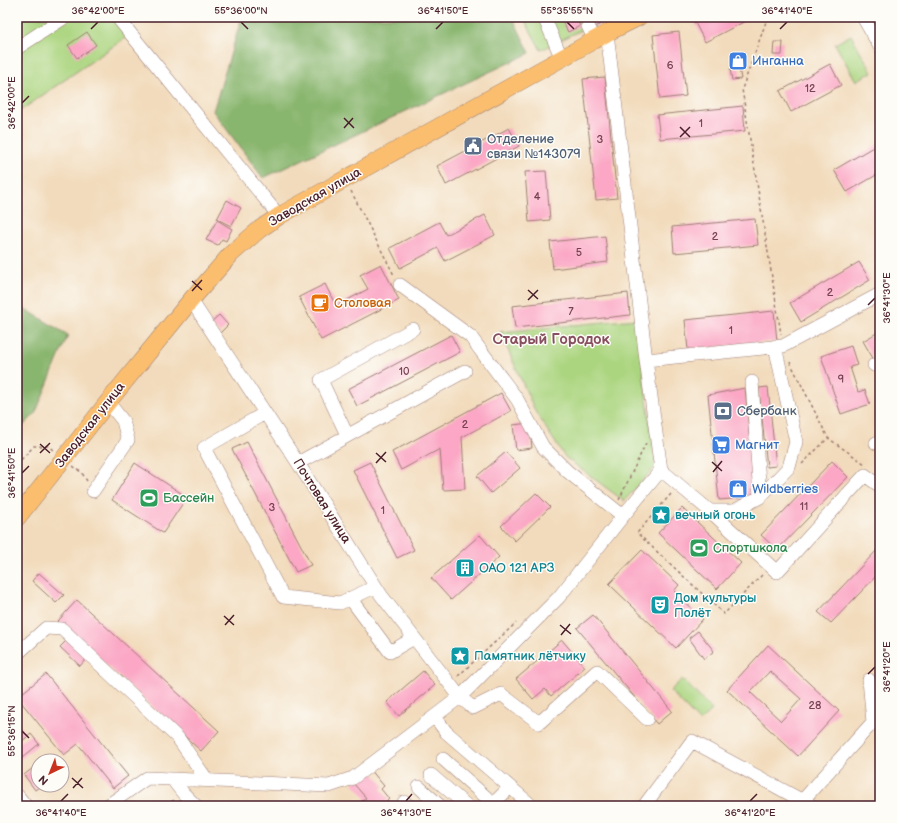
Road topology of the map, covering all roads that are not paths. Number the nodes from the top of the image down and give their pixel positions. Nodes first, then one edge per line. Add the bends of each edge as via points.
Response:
1 (65, 17) edge
2 (117, 17) edge
3 (544, 17) edge
4 (639, 17) edge
5 (863, 17) edge
6 (597, 33) junction
7 (880, 47) edge
8 (17, 48) edge
9 (562, 59) junction
10 (279, 216) junction
11 (400, 285) road end
12 (880, 294) edge
13 (191, 300) junction
14 (413, 329) dead end
15 (779, 346) junction
16 (646, 360) junction
17 (466, 371) dead end
18 (752, 382) dead end
19 (108, 402) junction
20 (266, 413) junction
21 (347, 435) junction
22 (298, 463) junction
23 (661, 470) junction
24 (880, 486) edge
25 (93, 491) dead end
26 (760, 497) junction
27 (710, 511) junction
28 (618, 513) junction
29 (17, 518) edge
30 (375, 587) junction
31 (350, 598) junction
32 (414, 638) junction
33 (17, 654) edge
34 (869, 680) dead end
35 (460, 697) junction
36 (435, 717) junction
37 (647, 719) dead end
38 (443, 759) dead end
39 (431, 775) dead end
40 (172, 779) junction
41 (207, 780) junction
42 (418, 787) dead end
43 (510, 787) junction
44 (17, 795) edge
45 (807, 803) edge
46 (493, 805) edge
47 (26, 806) edge
48 (107, 806) edge
49 (196, 806) edge
50 (440, 806) edge
51 (467, 806) edge
52 (532, 806) edge
53 (644, 806) edge

1 - 8 street
2 - 10 street
3 - 9 street
4 - 6 main road, Заводская улица
5 - 7 street
6 - 9 main road, Заводская улица
6 - 16 street
9 - 10 main road, Заводская улица
10 - 13 main road, Заводская улица via 231,254
11 - 28 street via 470,336 517,400 543,447 567,471
12 - 15 street
13 - 19 main road, Заводская улица
13 - 20 street, Почтовая улица
14 - 21 street via 320,380
15 - 16 street
15 - 26 street via 796,442 789,467
16 - 23 street
17 - 21 street
18 - 26 street
19 - 25 street via 123,420 128,440
19 - 29 main road, Заводская улица
20 - 22 street, Почтовая улица
20 - 31 street via 204,448 283,597 340,603
21 - 22 street
22 - 30 street, Почтовая улица
23 - 27 street
23 - 28 street
24 - 27 street via 865,475 777,572
26 - 27 street via 734,511
28 - 35 street via 559,597
30 - 31 street
30 - 32 street, Почтовая улица
31 - 32 street via 390,652
32 - 35 street, Почтовая улица
33 - 41 street via 46,628 62,629 178,738
34 - 45 street via 873,722
35 - 36 street
35 - 37 street via 473,708 501,694 539,723 597,671
36 - 41 street via 353,778 329,786
36 - 43 street via 446,732
38 - 46 street
39 - 51 street
40 - 41 street
40 - 48 street via 147,778
40 - 49 street
42 - 50 street
43 - 46 street
43 - 52 street
44 - 47 street
45 - 53 street via 692,741

